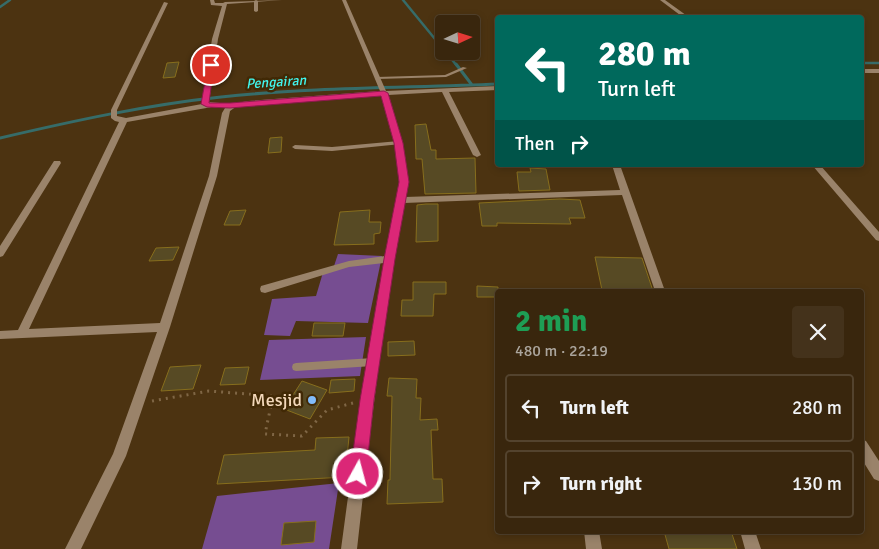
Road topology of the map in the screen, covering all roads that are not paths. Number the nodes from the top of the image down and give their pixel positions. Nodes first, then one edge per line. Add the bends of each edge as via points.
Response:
1 (212, 0) edge
2 (277, 0) edge
3 (344, 0) edge
4 (662, 0) edge
5 (227, 2) edge
6 (256, 2) junction
7 (166, 3) dead end
8 (256, 11) dead end
9 (684, 15) edge
10 (461, 68) dead end
11 (864, 71) edge
12 (879, 71) edge
13 (381, 86) junction
14 (495, 88) edge
15 (445, 92) junction
16 (207, 101) junction
17 (230, 106) junction
18 (124, 120) junction
19 (398, 143) junction
20 (295, 147) dead end
21 (478, 155) dead end
22 (57, 163) dead end
23 (617, 167) edge
24 (818, 167) edge
25 (624, 192) junction
26 (402, 200) junction
27 (879, 238) edge
28 (0, 254) edge
29 (389, 259) junction
30 (264, 289) dead end
31 (659, 289) edge
32 (164, 327) junction
33 (21, 334) junction
34 (0, 335) edge
35 (373, 362) junction
36 (296, 367) dead end
37 (864, 450) edge
38 (879, 474) edge
39 (592, 534) edge
40 (748, 534) edge
41 (73, 549) edge
42 (349, 549) edge
43 (594, 549) edge
44 (753, 549) edge

1 - 5 street via 214,4
2 - 6 street
3 - 13 street
4 - 9 street
5 - 6 street
5 - 16 street via 215,40
6 - 8 lane
7 - 18 street via 114,112 115,119
10 - 13 lane via 455,73
11 - 12 street
13 - 15 street
13 - 17 street
13 - 19 street
14 - 15 street
15 - 21 street
16 - 17 street
16 - 18 street
17 - 32 street via 225,110 213,176
18 - 33 street
19 - 20 lane via 332,149
19 - 26 street via 404,182
22 - 28 street
23 - 25 street
24 - 27 street
25 - 26 street
25 - 31 street
26 - 29 street
29 - 30 street via 350,264
29 - 35 street
32 - 33 street
32 - 41 street via 119,456
33 - 34 street
35 - 36 lane
35 - 42 street
37 - 38 street
39 - 43 street
40 - 44 street

